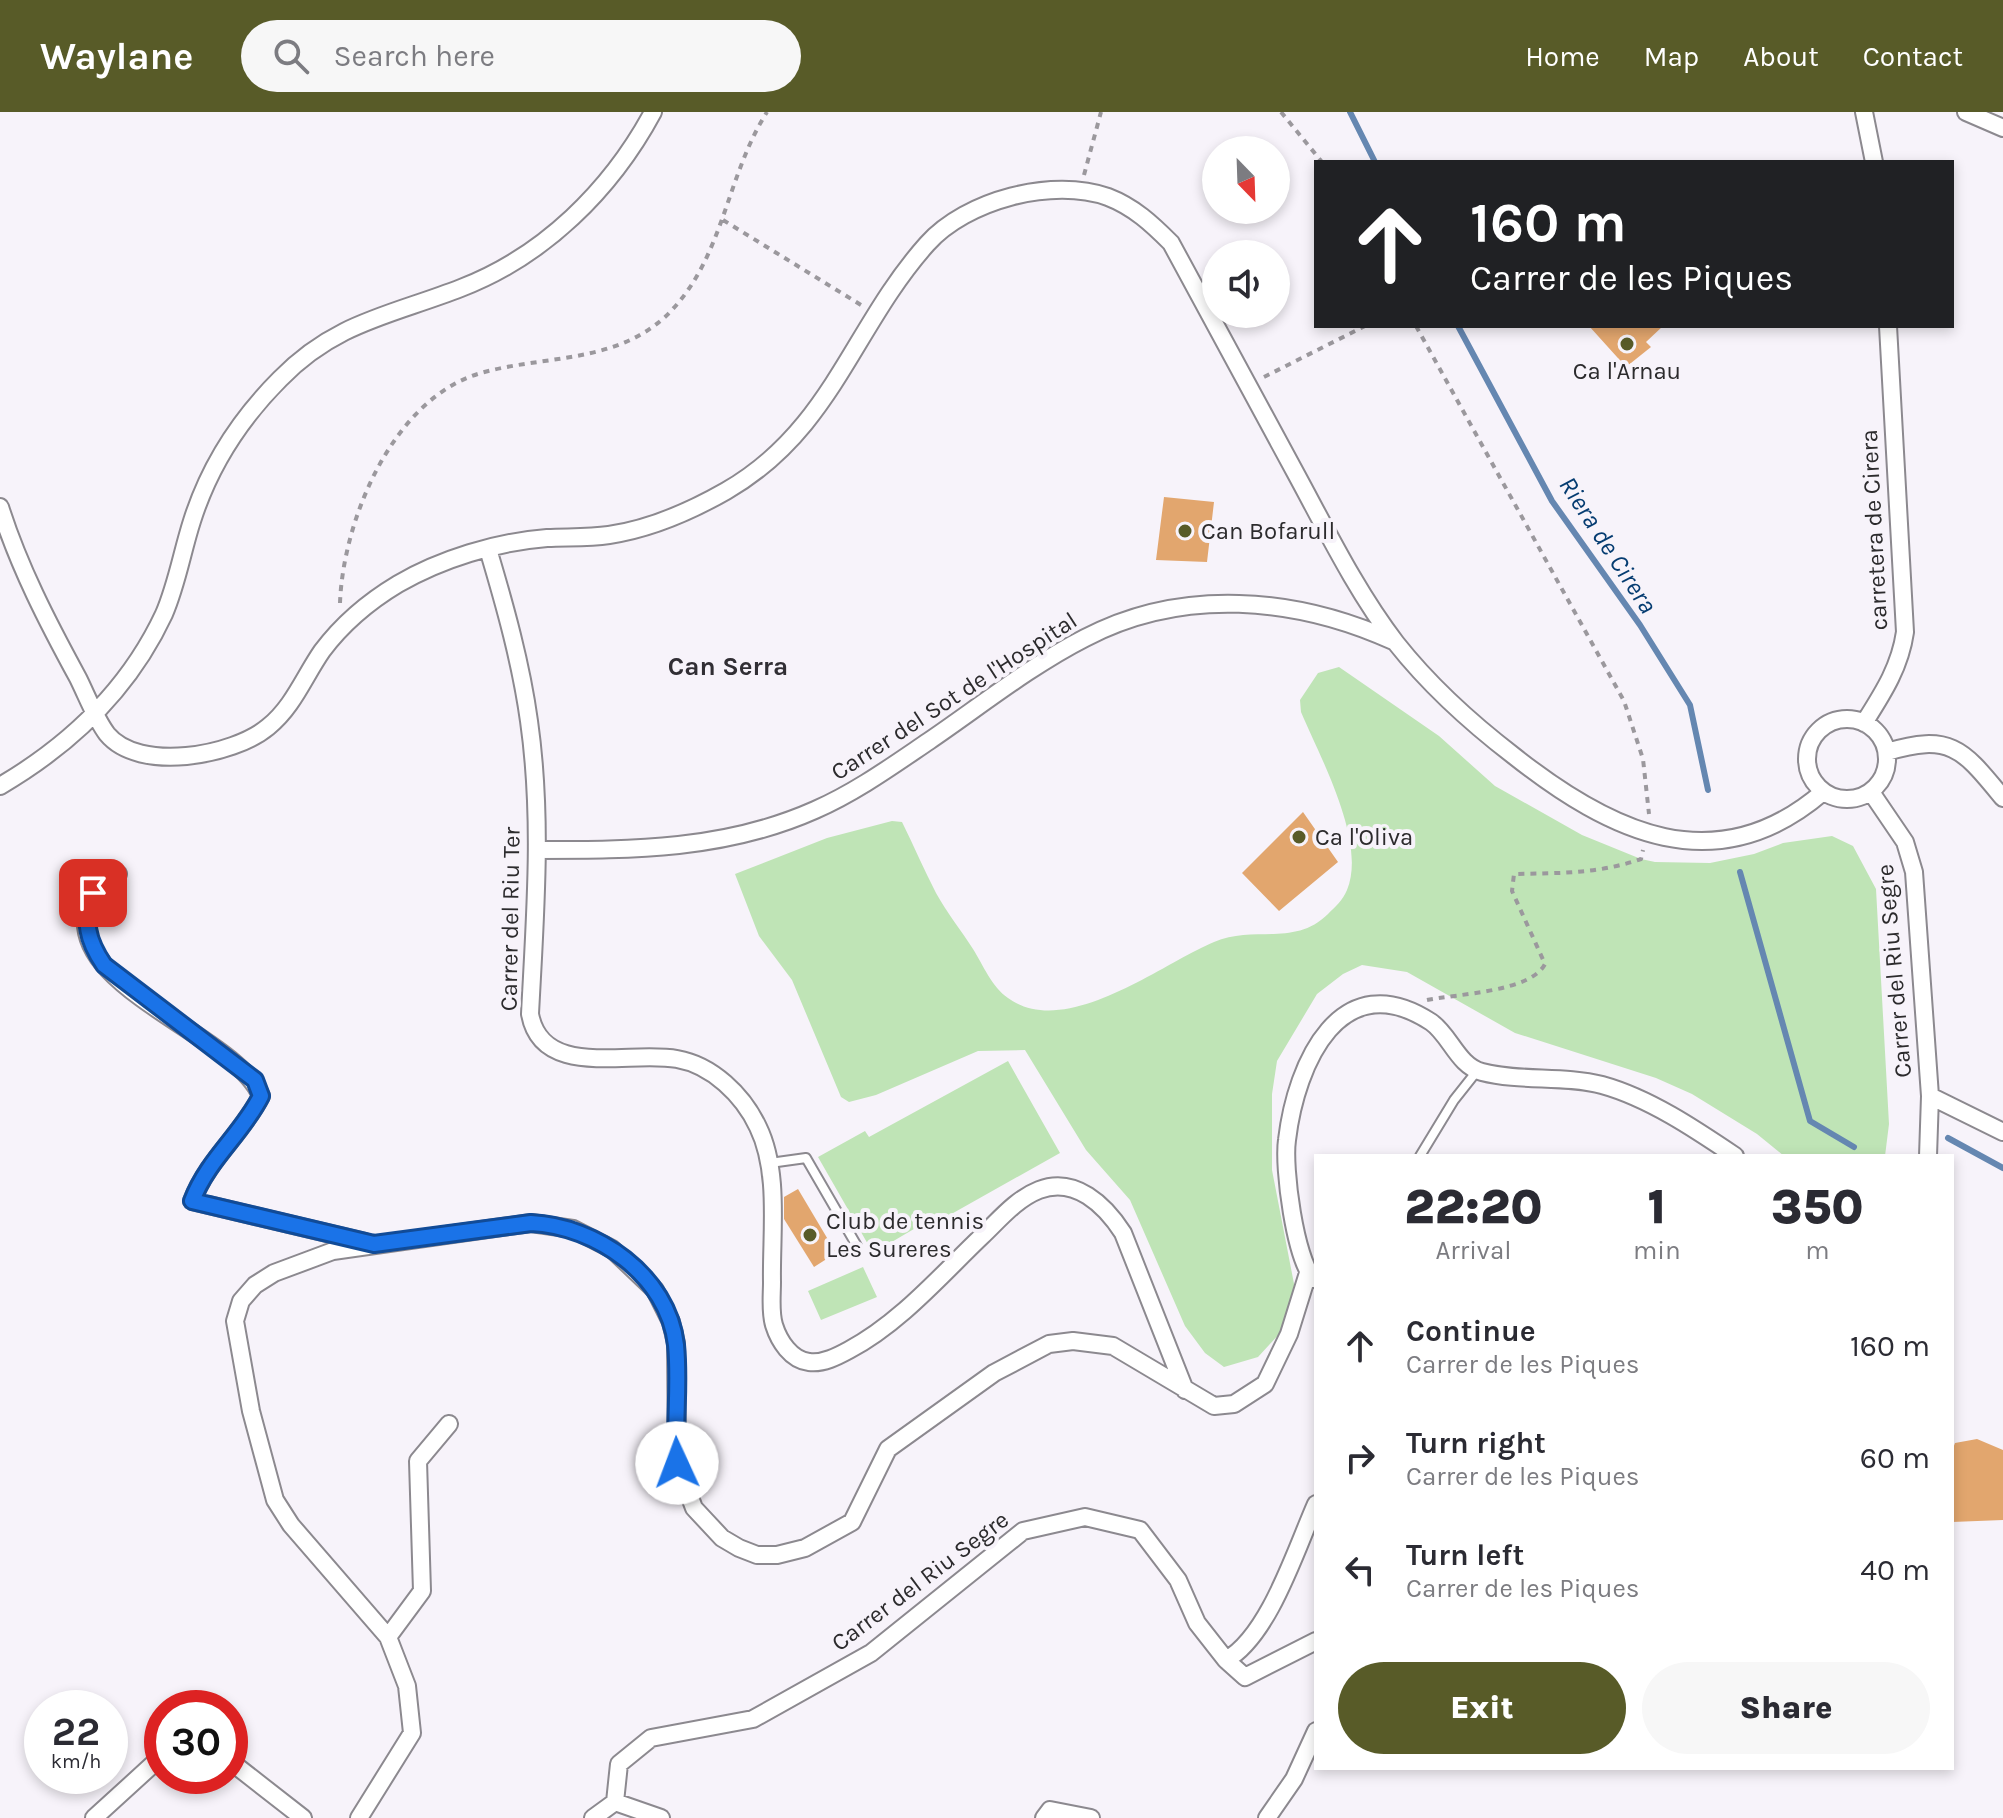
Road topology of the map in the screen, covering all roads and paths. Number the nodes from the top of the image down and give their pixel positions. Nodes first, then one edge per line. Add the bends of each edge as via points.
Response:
1 (653, 112) edge
2 (767, 112) edge
3 (1101, 112) edge
4 (1281, 112) edge
5 (1864, 112) edge
6 (1966, 112) edge
7 (2003, 128) edge
8 (1320, 160) edge
9 (1874, 160) edge
10 (1080, 190) junction
11 (723, 220) junction
12 (877, 316) junction
13 (1361, 328) edge
14 (1417, 328) edge
15 (1888, 328) edge
16 (1249, 385) junction
17 (0, 507) edge
18 (488, 549) junction
19 (340, 630) junction
20 (1395, 642) junction
21 (96, 713) junction
22 (1864, 723) junction
23 (1887, 752) junction
24 (0, 786) edge
25 (1823, 792) junction
26 (1871, 792) junction
27 (2003, 798) edge
28 (1648, 835) junction
29 (537, 850) junction
30 (118, 874) dead end
31 (1405, 1008) junction
32 (1477, 1071) junction
33 (1930, 1096) junction
34 (2003, 1132) edge
35 (1421, 1154) edge
36 (1732, 1154) edge
37 (1928, 1154) edge
38 (770, 1163) junction
39 (374, 1244) junction
40 (857, 1246) dead end
41 (1312, 1277) edge
42 (1185, 1390) junction
43 (449, 1424) dead end
44 (1314, 1509) edge
45 (388, 1637) junction
46 (1314, 1642) edge
47 (1226, 1660) junction
48 (1314, 1735) edge
49 (144, 1772) edge
50 (248, 1775) edge
51 (615, 1802) junction
52 (94, 1818) edge
53 (303, 1818) edge
54 (359, 1818) edge
55 (593, 1818) edge
56 (661, 1818) edge
57 (1044, 1818) edge
58 (1091, 1818) edge
59 (1267, 1818) edge

1 - 21 street via 605,184 537,246 464,287 361,322 312,351 265,395 206,483 176,581 149,642
2 - 11 path via 743,157
3 - 10 path
4 - 8 path
5 - 9 street
6 - 7 street
10 - 12 street via 1026,194 974,211 951,225 929,241
10 - 16 street via 1126,205 1171,243
11 - 12 path
11 - 19 path via 687,293 631,341 601,352 479,373 445,390 416,414 367,488 349,532 341,572
12 - 18 street via 818,410 771,459 726,491 611,535
13 - 16 path
14 - 28 path via 1624,701 1643,759
15 - 22 street, carretera de Cirera via 1905,632 1893,675
16 - 20 street via 1343,561
17 - 21 street via 37,598
18 - 19 street via 404,581
18 - 29 street, Carrer del Riu Ter via 529,719
19 - 21 street via 284,712 265,730 224,750 175,757 144,752 109,736
20 - 28 street via 1461,713 1533,772 1577,803
20 - 29 street, Carrer del Sot de l'Hospital via 1335,619 1268,606 1212,603 1152,612 1086,637 846,795 786,822 678,848
21 - 24 street via 36,765
22 - 23 street via 1878,734
22 - 25 street via 1840,720 1813,737 1807,766
23 - 26 street via 1886,772
23 - 27 street via 1918,744 1952,748 1968,755
25 - 26 street via 1848,800
25 - 28 street via 1781,822 1738,837 1692,842
26 - 33 street, Carrer del Riu Segre via 1905,842 1914,872
28 - 31 path via 1641,859 1609,870 1514,874 1512,891 1545,964 1541,973 1510,986
29 - 38 street, Carrer del Riu Ter via 533,1029 553,1050 595,1059 678,1059 705,1069 742,1100 759,1128
30 - 39 street via 105,878 93,893 87,911 91,946 113,976 255,1080 261,1096 252,1115 202,1176 192,1201
31 - 32 street via 1434,1024
31 - 41 street via 1397,1003 1356,1006 1329,1029 1291,1101 1284,1166
32 - 35 lane
32 - 36 street via 1600,1085 1634,1097
33 - 34 street
33 - 37 street, Carrer del Riu Segre
38 - 40 lane via 806,1158
38 - 42 street, Carrer del Riu Ter via 773,1322 779,1339 799,1359 823,1361 866,1341 1016,1204 1039,1190 1058,1187 1094,1199 1123,1233
39 - 42 street via 531,1223 573,1229 612,1249 655,1290 671,1322 676,1343 677,1463 694,1508 722,1538 757,1555 805,1548 852,1522 888,1449 1028,1352 1073,1341 1113,1346
39 - 45 street via 333,1251 274,1273 241,1301 235,1321 251,1411 275,1500
41 - 42 street via 1265,1384 1234,1404 1214,1406
43 - 45 street via 418,1461 422,1591
44 - 47 street via 1275,1598 1241,1652
45 - 54 street via 407,1686 412,1733
46 - 47 street via 1245,1677
47 - 51 street, Carrer del Riu Segre via 1197,1623 1178,1580 1140,1530 1085,1517 1038,1527 1023,1531 871,1653 753,1719 651,1738 619,1764
48 - 59 street via 1294,1779
49 - 52 street
50 - 53 street
51 - 55 street
51 - 56 street
57 - 58 street via 1050,1810

